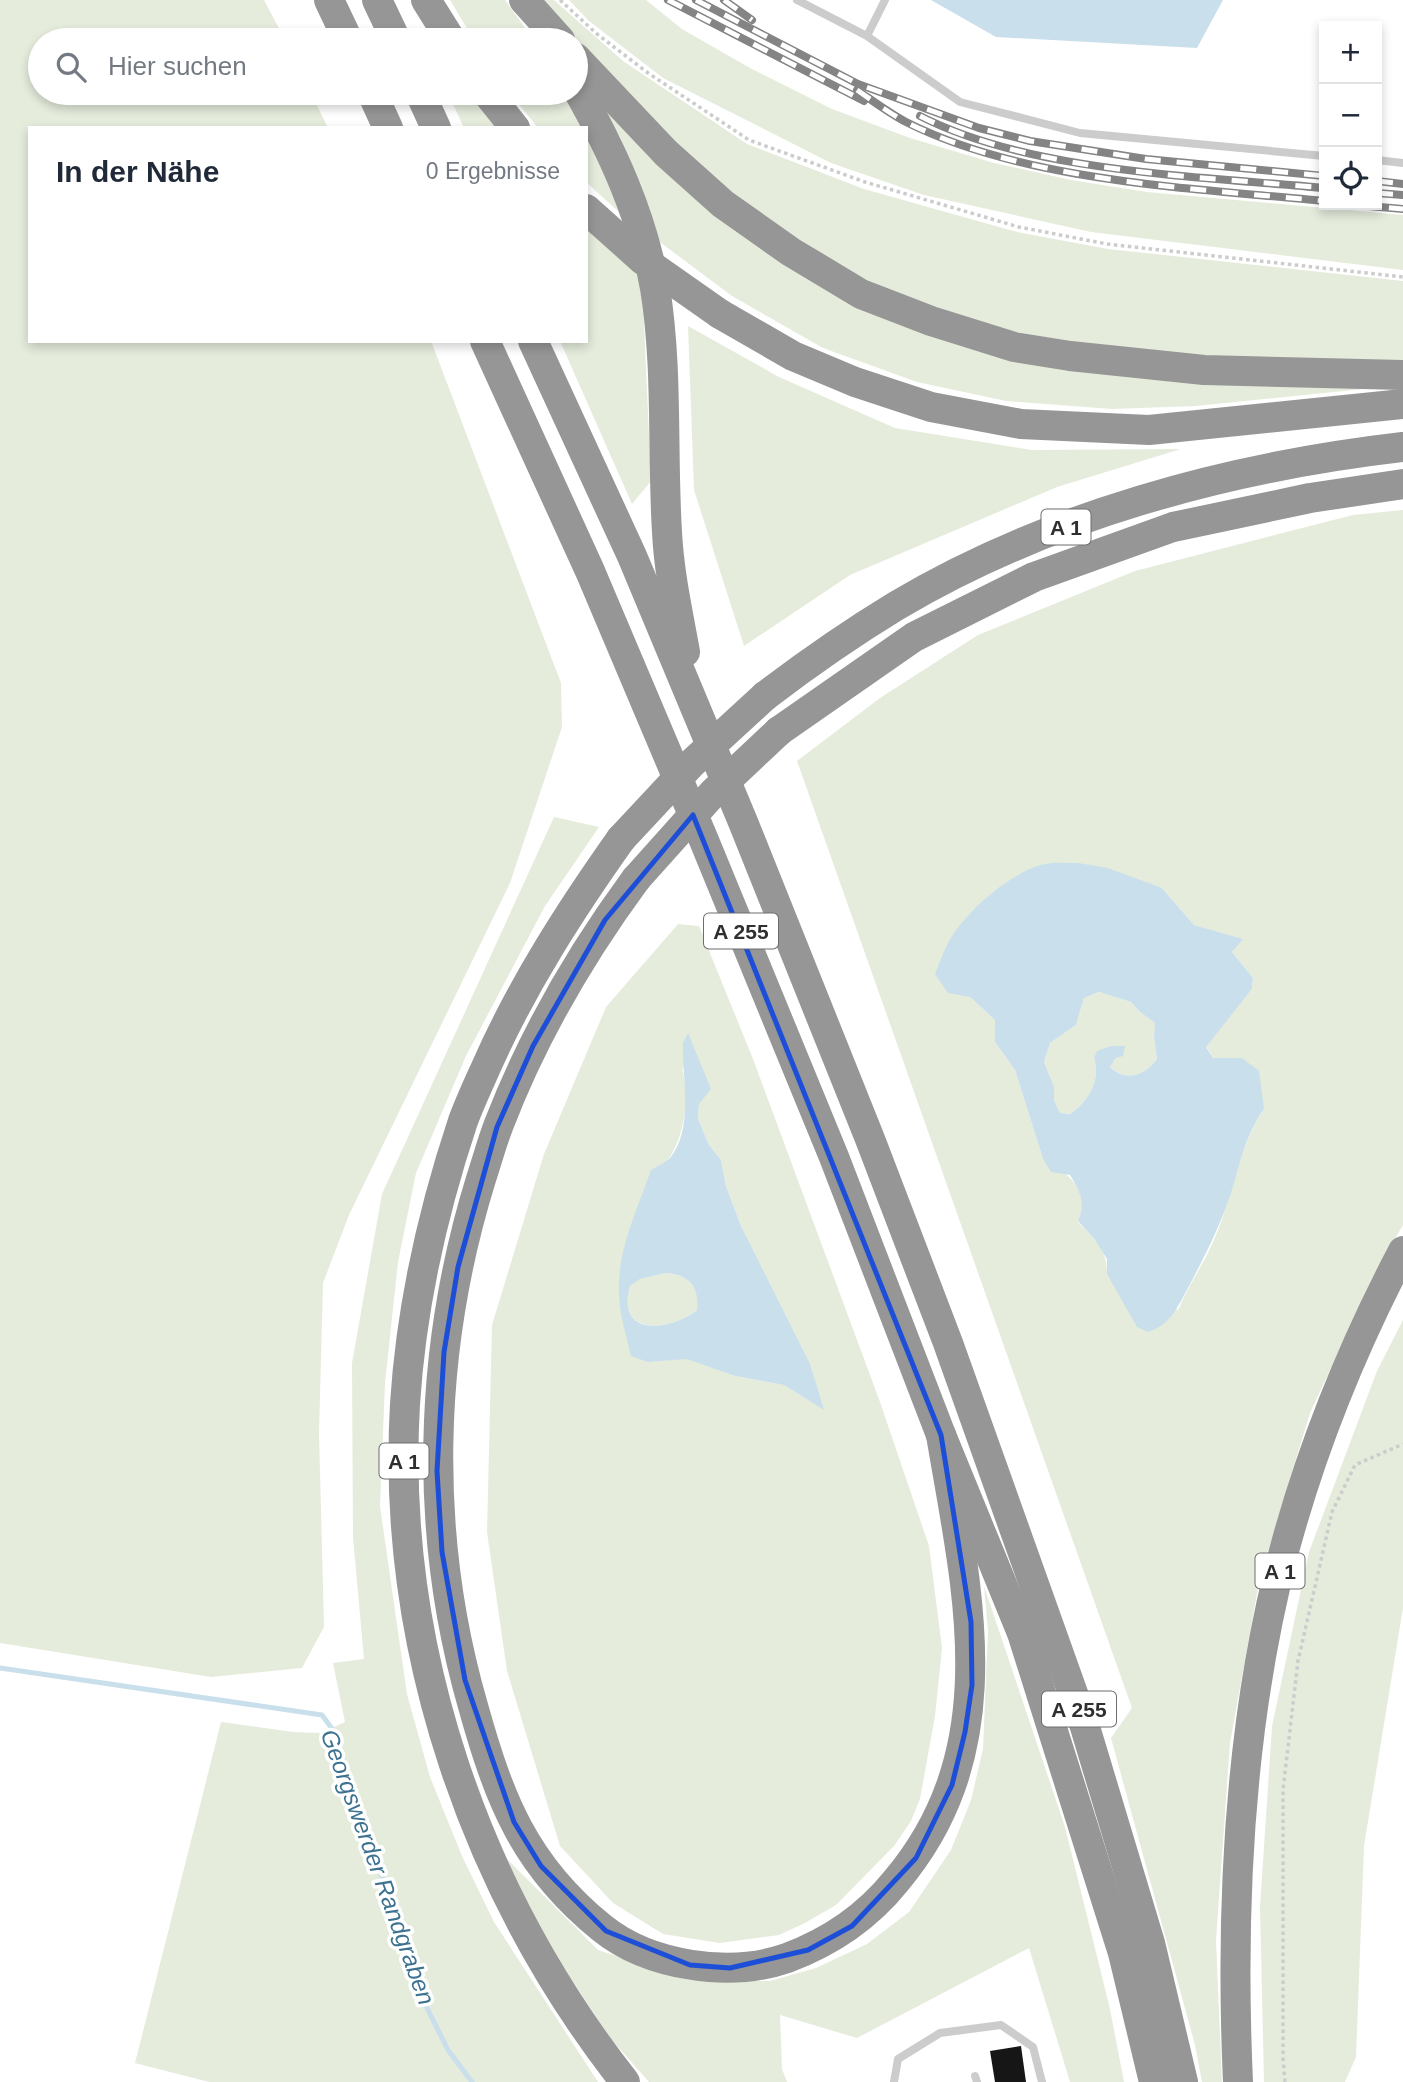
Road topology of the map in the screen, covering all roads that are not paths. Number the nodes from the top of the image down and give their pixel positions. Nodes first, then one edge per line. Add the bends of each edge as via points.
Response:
1 (328, 0) edge
2 (377, 0) edge
3 (426, 0) edge
4 (514, 0) edge
5 (524, 0) edge
6 (797, 0) edge
7 (885, 0) edge
8 (342, 28) edge
9 (390, 28) edge
10 (444, 28) edge
11 (534, 28) edge
12 (549, 28) edge
13 (867, 36) junction
14 (588, 71) edge
15 (377, 105) edge
16 (425, 105) edge
17 (497, 105) edge
18 (586, 105) edge
19 (387, 126) edge
20 (435, 126) edge
21 (513, 126) edge
22 (1319, 156) edge
23 (1382, 161) edge
24 (1403, 163) edge
25 (588, 211) edge
26 (486, 343) edge
27 (534, 343) edge
28 (1403, 375) edge
29 (1403, 404) edge
30 (1403, 447) edge
31 (1403, 484) edge
32 (696, 711) junction
33 (1403, 1251) edge
34 (941, 1435) junction
35 (625, 2082) edge
36 (894, 2082) edge
37 (1042, 2082) edge
38 (1153, 2082) edge
39 (1183, 2082) edge
40 (1238, 2082) edge

1 - 8 highway
2 - 9 highway
3 - 10 highway
4 - 11 highway
5 - 12 highway
6 - 13 lane
7 - 13 lane
13 - 22 lane via 960,102 1080,133
14 - 28 highway via 666,153 723,204 792,253 861,293 931,321 1014,347 1070,356 1204,370
15 - 19 highway
16 - 20 highway
17 - 21 highway
18 - 32 highway via 635,210 654,288 661,333 671,578
23 - 24 lane
25 - 29 highway, bridge via 643,260 720,314 793,356 931,407 1021,424 1149,430
26 - 34 highway, A 255 via 590,571 703,838 834,1157
27 - 32 highway, A 255 via 632,556
30 - 35 highway, A 1, bridge via 1222,478 1139,501 1019,544 957,573 830,648 765,696 691,764 621,839 580,896 501,1034 464,1118 425,1265 405,1403 403,1468 409,1557 434,1701 480,1837 557,1984
31 - 34 highway, bridge via 1172,527 1034,577 914,637 779,731 712,793 635,879 564,988 497,1127 472,1208 444,1352 437,1471 451,1612 465,1681 490,1762 514,1822 541,1866 606,1931 645,1951 690,1965 730,1968 773,1963 852,1926 916,1858 952,1786 972,1685 971,1622
32 - 39 highway, A 255 via 870,1139 1049,1622 1150,1943
33 - 40 highway, A 1 via 1351,1359 1317,1445 1284,1552 1265,1642 1240,1827
34 - 38 highway, A 255 via 1022,1633 1057,1737 1123,1953
36 - 37 lane via 898,2059 940,2033 1001,2025 1033,2047

